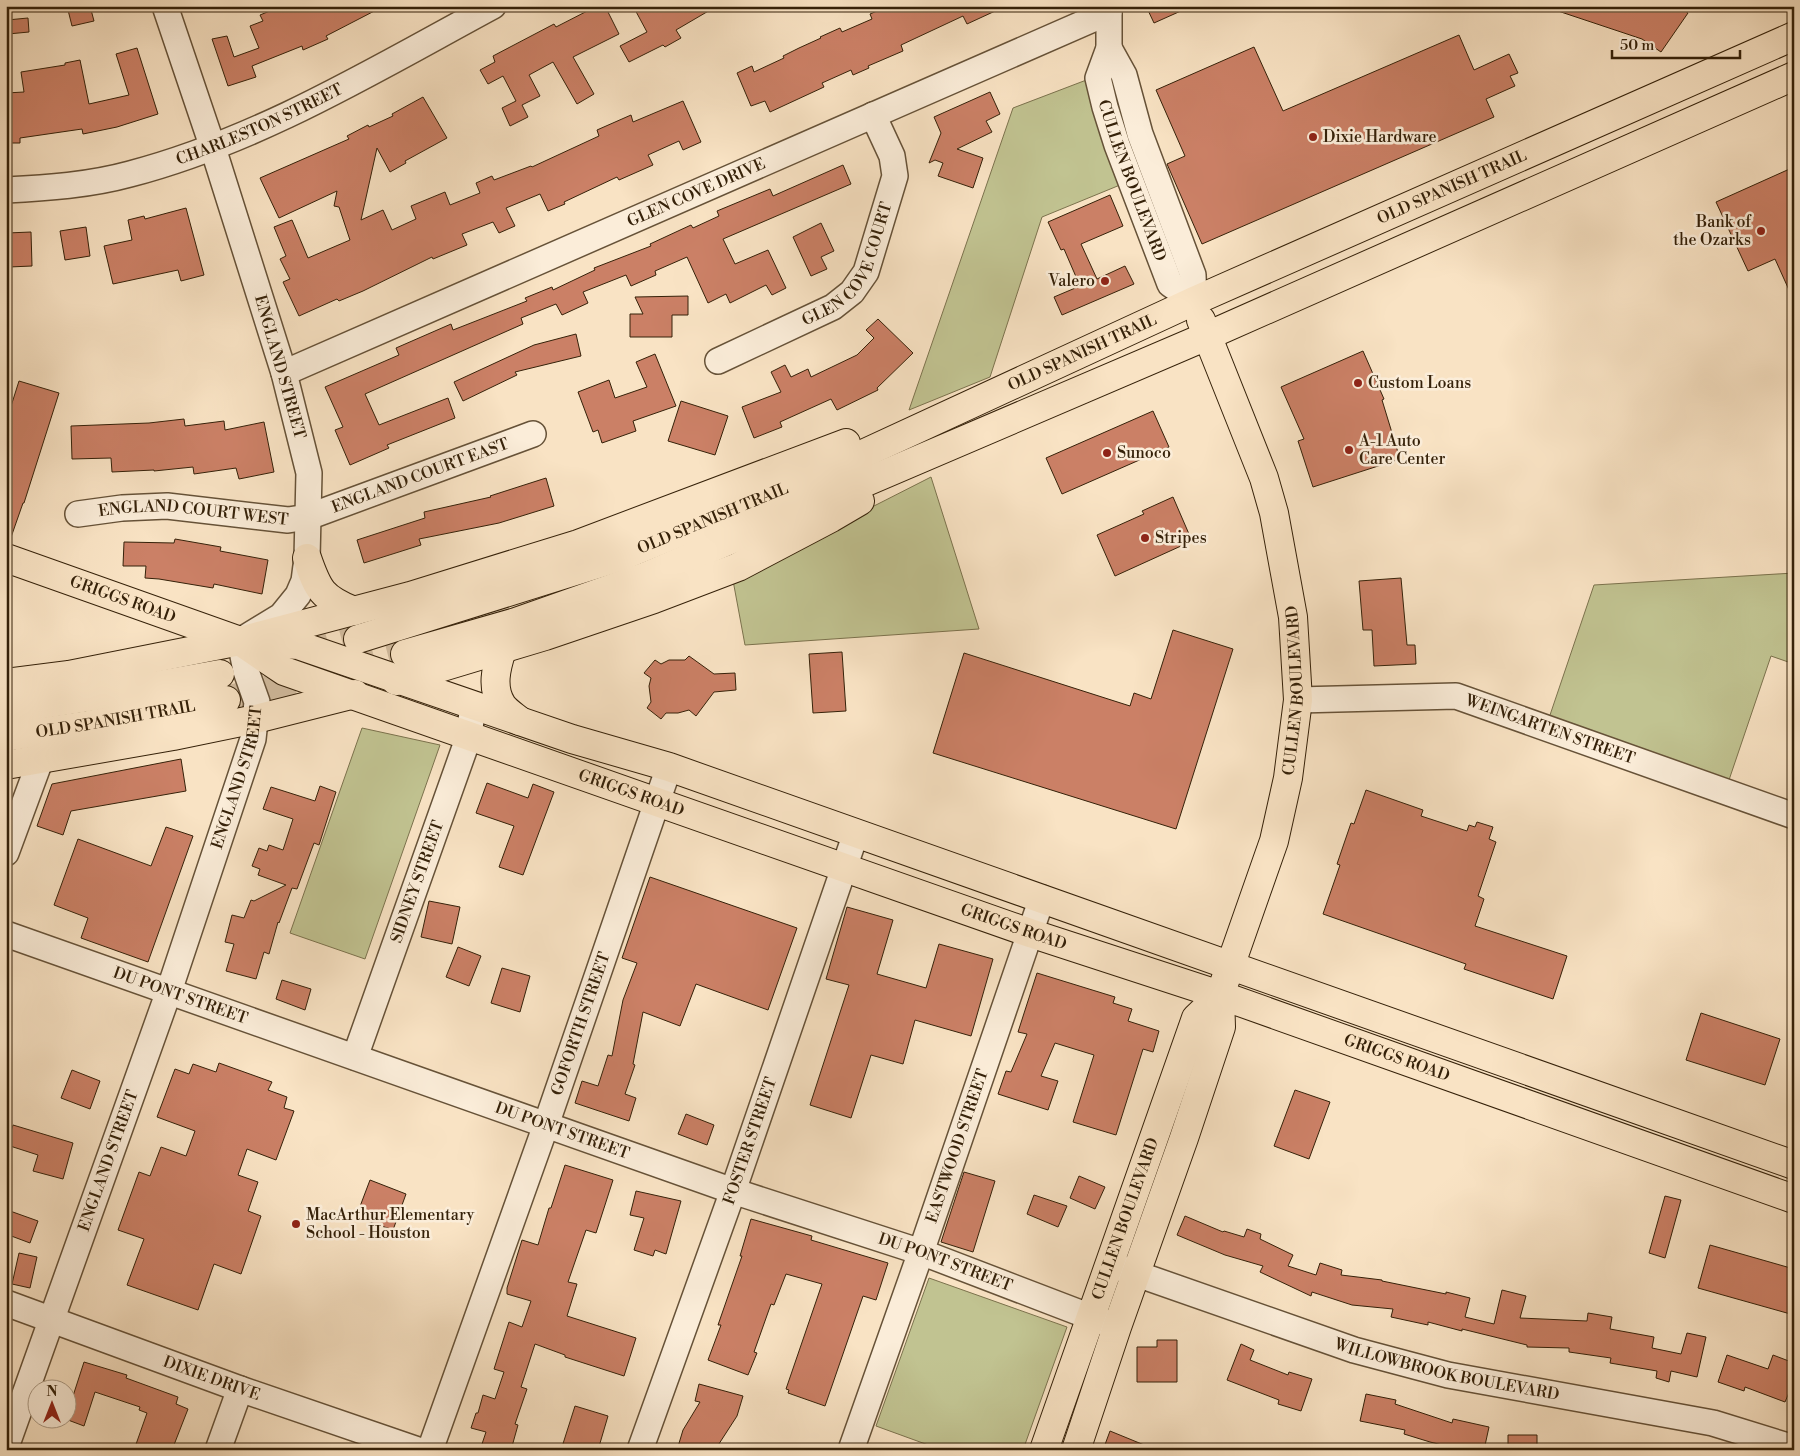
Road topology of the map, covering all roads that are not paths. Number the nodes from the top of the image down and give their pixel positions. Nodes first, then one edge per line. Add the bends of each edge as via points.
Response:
1 (165, 6) edge
2 (494, 6) edge
3 (1109, 9) edge
4 (1794, 36) edge
5 (1794, 76) edge
6 (873, 115) junction
7 (1613, 117) junction
8 (213, 148) junction
9 (1625, 152) junction
10 (6, 190) edge
11 (1405, 208) junction
12 (1418, 242) junction
13 (1194, 301) junction
14 (1207, 336) junction
15 (718, 361) dead end
16 (284, 373) junction
17 (917, 428) junction
18 (533, 434) dead end
19 (936, 453) junction
20 (909, 464) junction
21 (78, 514) dead end
22 (308, 517) junction
23 (6, 558) edge
24 (306, 558) junction
25 (354, 611) junction
26 (358, 639) tunnel mouth
27 (240, 641) junction
28 (502, 650) junction
29 (403, 667) junction
30 (6, 683) edge
31 (352, 694) junction
32 (1298, 700) junction
33 (473, 705) junction
34 (6, 710) edge
35 (256, 719) junction
36 (520, 721) junction
37 (469, 736) junction
38 (6, 737) edge
39 (40, 760) junction
40 (6, 765) edge
41 (670, 767) junction
42 (657, 802) junction
43 (1794, 816) edge
44 (856, 833) junction
45 (6, 853) edge
46 (844, 868) junction
47 (1042, 898) junction
48 (1030, 933) junction
49 (6, 934) edge
50 (1230, 964) junction
51 (169, 991) junction
52 (1220, 995) junction
53 (1481, 1054) junction
54 (355, 1057) junction
55 (1470, 1083) junction
56 (546, 1125) junction
57 (1698, 1131) junction
58 (1688, 1160) junction
59 (1794, 1165) edge
60 (733, 1191) junction
61 (1794, 1199) edge
62 (921, 1252) junction
63 (1108, 1264) junction
64 (1136, 1274) junction
65 (6, 1303) edge
66 (1090, 1316) junction
67 (52, 1319) junction
68 (1117, 1327) junction
69 (240, 1389) junction
70 (6, 1447) edge
71 (1794, 1448) edge
72 (218, 1450) edge
73 (418, 1450) edge
74 (430, 1450) edge
75 (640, 1450) edge
76 (851, 1450) edge
77 (1044, 1450) edge
78 (1076, 1450) edge

1 - 8 street, ENGLAND STREET
2 - 8 street, CHARLESTON STREET via 286,117
3 - 6 street, GLEN COVE DRIVE
3 - 13 street, CULLEN BOULEVARD via 1109,48 1098,78 1117,145 1170,284
4 - 7 main road, OLD SPANISH TRAIL
5 - 9 main road, OLD SPANISH TRAIL
6 - 15 street, GLEN COVE COURT via 892,156 896,176 866,272 852,292 833,307
6 - 16 street, GLEN COVE DRIVE
7 - 9 main road
7 - 11 main road, OLD SPANISH TRAIL
8 - 10 street, CHARLESTON STREET via 129,175 55,187
8 - 16 street, ENGLAND STREET
9 - 12 main road, OLD SPANISH TRAIL
11 - 12 main road
11 - 13 main road, OLD SPANISH TRAIL
12 - 14 main road, OLD SPANISH TRAIL
13 - 14 main road, CULLEN BOULEVARD
13 - 17 main road, OLD SPANISH TRAIL
14 - 19 main road, OLD SPANISH TRAIL
14 - 32 main road, CULLEN BOULEVARD via 1264,478 1274,513 1293,617
16 - 22 street, ENGLAND STREET via 310,473
17 - 19 main road
17 - 25 main road via 849,442 578,544
17 - 26 main road, OLD SPANISH TRAIL via 813,476 620,557
18 - 22 street, ENGLAND COURT EAST
19 - 20 main road, OLD SPANISH TRAIL
20 - 28 main road via 832,518 738,567 654,600
20 - 29 main road, OLD SPANISH TRAIL via 644,578 516,622
21 - 22 street, ENGLAND COURT WEST via 167,506 288,520
22 - 24 street, ENGLAND STREET
23 - 27 main road, GRIGGS ROAD
24 - 25 main road via 315,582 326,597
24 - 27 street, ENGLAND STREET via 304,581 298,595 281,616
25 - 27 main road
27 - 29 main road, GRIGGS ROAD via 298,645
27 - 30 main road via 69,675
27 - 31 main road, GRIGGS ROAD via 284,671
27 - 35 street, ENGLAND STREET via 257,702
28 - 29 main road
28 - 36 main road via 496,667 496,689 502,705
29 - 31 main road
29 - 33 main road, GRIGGS ROAD
31 - 35 main road
31 - 37 main road, GRIGGS ROAD
32 - 43 street, WEINGARTEN STREET via 1456,696
32 - 50 main road, CULLEN BOULEVARD via 1288,778 1274,841
33 - 36 main road, GRIGGS ROAD
33 - 37 street, SIDNEY STREET
34 - 38 main road, OLD SPANISH TRAIL via 96,696 223,687 88,725
35 - 39 main road
35 - 51 street, ENGLAND STREET via 234,800
36 - 41 main road, GRIGGS ROAD
37 - 42 main road, GRIGGS ROAD
37 - 54 street, SIDNEY STREET
39 - 40 main road
39 - 45 street
41 - 42 street, GOFORTH STREET
41 - 44 main road, GRIGGS ROAD
42 - 46 main road, GRIGGS ROAD
42 - 56 street, GOFORTH STREET
44 - 46 street, FOSTER STREET
44 - 47 main road, GRIGGS ROAD
46 - 48 main road, GRIGGS ROAD
46 - 60 street, FOSTER STREET
47 - 48 street, EASTWOOD STREET
47 - 50 main road, GRIGGS ROAD
48 - 52 main road, GRIGGS ROAD
48 - 62 street, EASTWOOD STREET
49 - 51 street, DU PONT STREET
50 - 52 main road, CULLEN BOULEVARD
50 - 53 main road, GRIGGS ROAD
51 - 54 street, DU PONT STREET
51 - 67 street, ENGLAND STREET
52 - 55 main road, GRIGGS ROAD
52 - 63 main road, CULLEN BOULEVARD via 1196,1018
52 - 64 main road, CULLEN BOULEVARD via 1222,1027
53 - 55 main road
53 - 57 main road, GRIGGS ROAD
54 - 56 street, DU PONT STREET
55 - 58 main road, GRIGGS ROAD
56 - 60 street, DU PONT STREET
56 - 74 street, GOFORTH STREET
57 - 58 main road
57 - 59 main road, GRIGGS ROAD
58 - 61 main road, GRIGGS ROAD
60 - 62 street, DU PONT STREET
60 - 75 street, FOSTER STREET
62 - 66 street, DU PONT STREET
62 - 76 street, EASTWOOD STREET
63 - 64 street, WILLOWBROOK BOULEVARD
63 - 66 main road, CULLEN BOULEVARD
64 - 68 main road, CULLEN BOULEVARD
64 - 71 street, WILLOWBROOK BOULEVARD via 1354,1350 1448,1375 1713,1423
65 - 67 street, DIXIE DRIVE
66 - 68 street, DU PONT STREET
66 - 77 main road, CULLEN BOULEVARD
67 - 69 street, DIXIE DRIVE
67 - 70 street, ENGLAND STREET
68 - 78 main road, CULLEN BOULEVARD
69 - 72 street
69 - 73 street, DIXIE DRIVE

